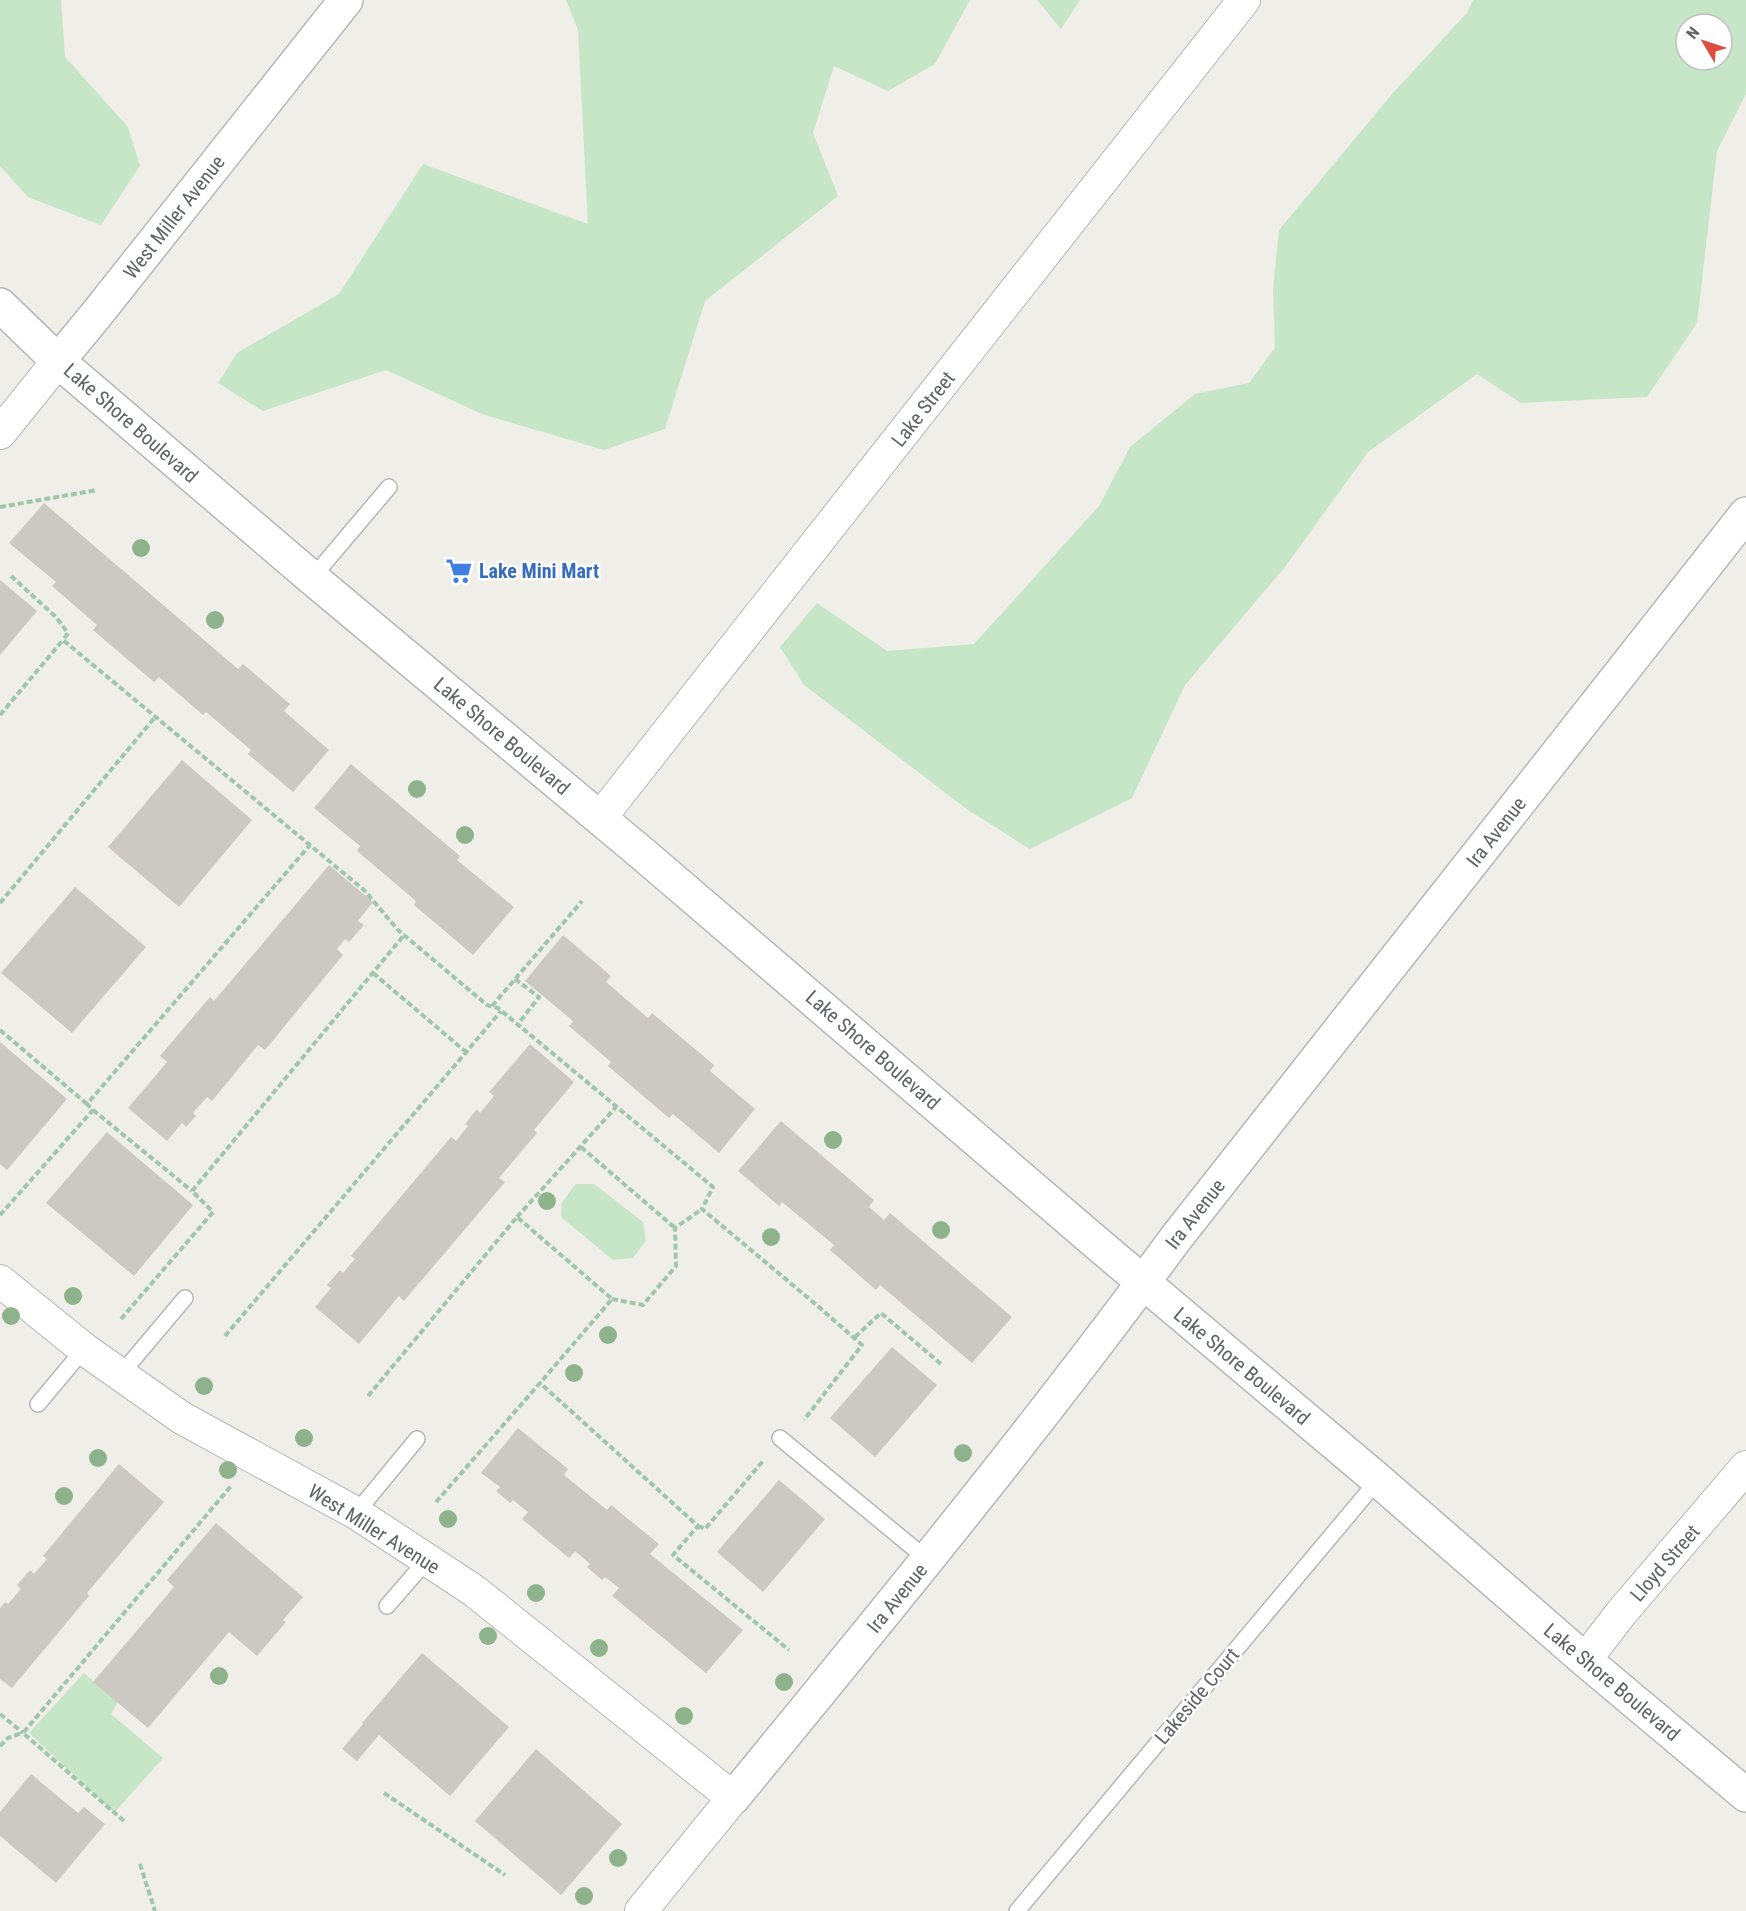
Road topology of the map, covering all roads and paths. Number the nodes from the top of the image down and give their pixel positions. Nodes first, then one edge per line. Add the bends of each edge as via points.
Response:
1 (346, 0) edge
2 (1244, 0) edge
3 (0, 305) edge
4 (58, 360) junction
5 (0, 433) edge
6 (389, 487) dead end
7 (97, 490) dead end
8 (0, 507) edge
9 (1746, 514) edge
10 (11, 576) dead end
11 (312, 578) junction
12 (63, 640) junction
13 (0, 715) edge
14 (156, 716) junction
15 (600, 818) junction
16 (310, 845) junction
17 (582, 901) dead end
18 (0, 903) edge
19 (405, 934) junction
20 (373, 973) junction
21 (515, 979) junction
22 (492, 1006) junction
23 (501, 1011) junction
24 (518, 1024) junction
25 (0, 1030) edge
26 (466, 1052) junction
27 (87, 1104) junction
28 (616, 1107) junction
29 (93, 1110) junction
30 (581, 1147) junction
31 (192, 1191) junction
32 (702, 1209) junction
33 (0, 1215) edge
34 (517, 1217) junction
35 (675, 1228) junction
36 (0, 1281) edge
37 (1144, 1282) junction
38 (185, 1298) dead end
39 (612, 1299) junction
40 (121, 1319) dead end
41 (225, 1336) dead end
42 (855, 1337) junction
43 (84, 1349) junction
44 (941, 1364) dead end
45 (121, 1374) junction
46 (540, 1383) junction
47 (368, 1396) dead end
48 (38, 1404) dead end
49 (812, 1427) dead end
50 (780, 1438) dead end
51 (417, 1440) dead end
52 (764, 1459) dead end
53 (1746, 1467) edge
54 (1378, 1480) junction
55 (231, 1485) dead end
56 (436, 1502) dead end
57 (356, 1513) junction
58 (698, 1526) junction
59 (427, 1560) junction
60 (928, 1560) junction
61 (387, 1606) dead end
62 (789, 1650) dead end
63 (1585, 1660) junction
64 (0, 1714) edge
65 (22, 1733) junction
66 (0, 1746) edge
67 (384, 1793) dead end
68 (1746, 1795) edge
69 (733, 1798) junction
70 (124, 1821) dead end
71 (140, 1864) dead end
72 (505, 1875) dead end
73 (155, 1911) edge
74 (641, 1911) edge
75 (1017, 1911) edge

1 - 4 main road, West Miller Avenue
2 - 15 street, Lake Street
3 - 4 main road, Lake Shore Boulevard
4 - 5 street, West Miller Avenue
4 - 11 main road, Lake Shore Boulevard
6 - 11 lane
7 - 8 path
9 - 37 main road, Ira Avenue
10 - 12 path via 56,617 68,633
11 - 15 main road, Lake Shore Boulevard
12 - 13 path
12 - 14 path
14 - 16 path
14 - 18 path
15 - 37 main road, Lake Shore Boulevard
16 - 19 path via 364,890
16 - 27 path
17 - 21 path
19 - 20 path
19 - 22 path
20 - 26 path
20 - 31 path
21 - 22 path
21 - 24 path via 539,997
22 - 23 path
23 - 24 path
23 - 26 path
24 - 28 path
25 - 27 path
26 - 41 path
27 - 29 path
28 - 30 path
28 - 32 path via 713,1187
29 - 31 path
29 - 33 path
30 - 34 path
30 - 35 path
31 - 40 path via 213,1212
32 - 35 path
32 - 42 path
34 - 39 path
34 - 47 path
35 - 39 path via 676,1266 643,1305
36 - 43 street, West Miller Avenue
37 - 54 main road, Lake Shore Boulevard
37 - 60 main road, Ira Avenue
38 - 45 lane
39 - 46 path
42 - 44 path via 881,1313
42 - 49 path via 862,1345 803,1419
43 - 45 street, West Miller Avenue
43 - 48 lane
45 - 57 street, West Miller Avenue via 182,1418
46 - 56 path
46 - 58 path
50 - 60 lane
51 - 57 lane
52 - 58 path via 705,1529
53 - 63 street, Lloyd Street
54 - 63 main road, Lake Shore Boulevard
54 - 75 lane, Lakeside Court
55 - 65 path
57 - 59 street, West Miller Avenue
58 - 62 path via 673,1555
59 - 61 lane
59 - 69 street, West Miller Avenue via 473,1590
60 - 69 main road, Ira Avenue
63 - 68 main road, Lake Shore Boulevard
64 - 65 path
65 - 66 path
65 - 70 path
67 - 72 path
69 - 74 street, Ira Avenue
71 - 73 path

